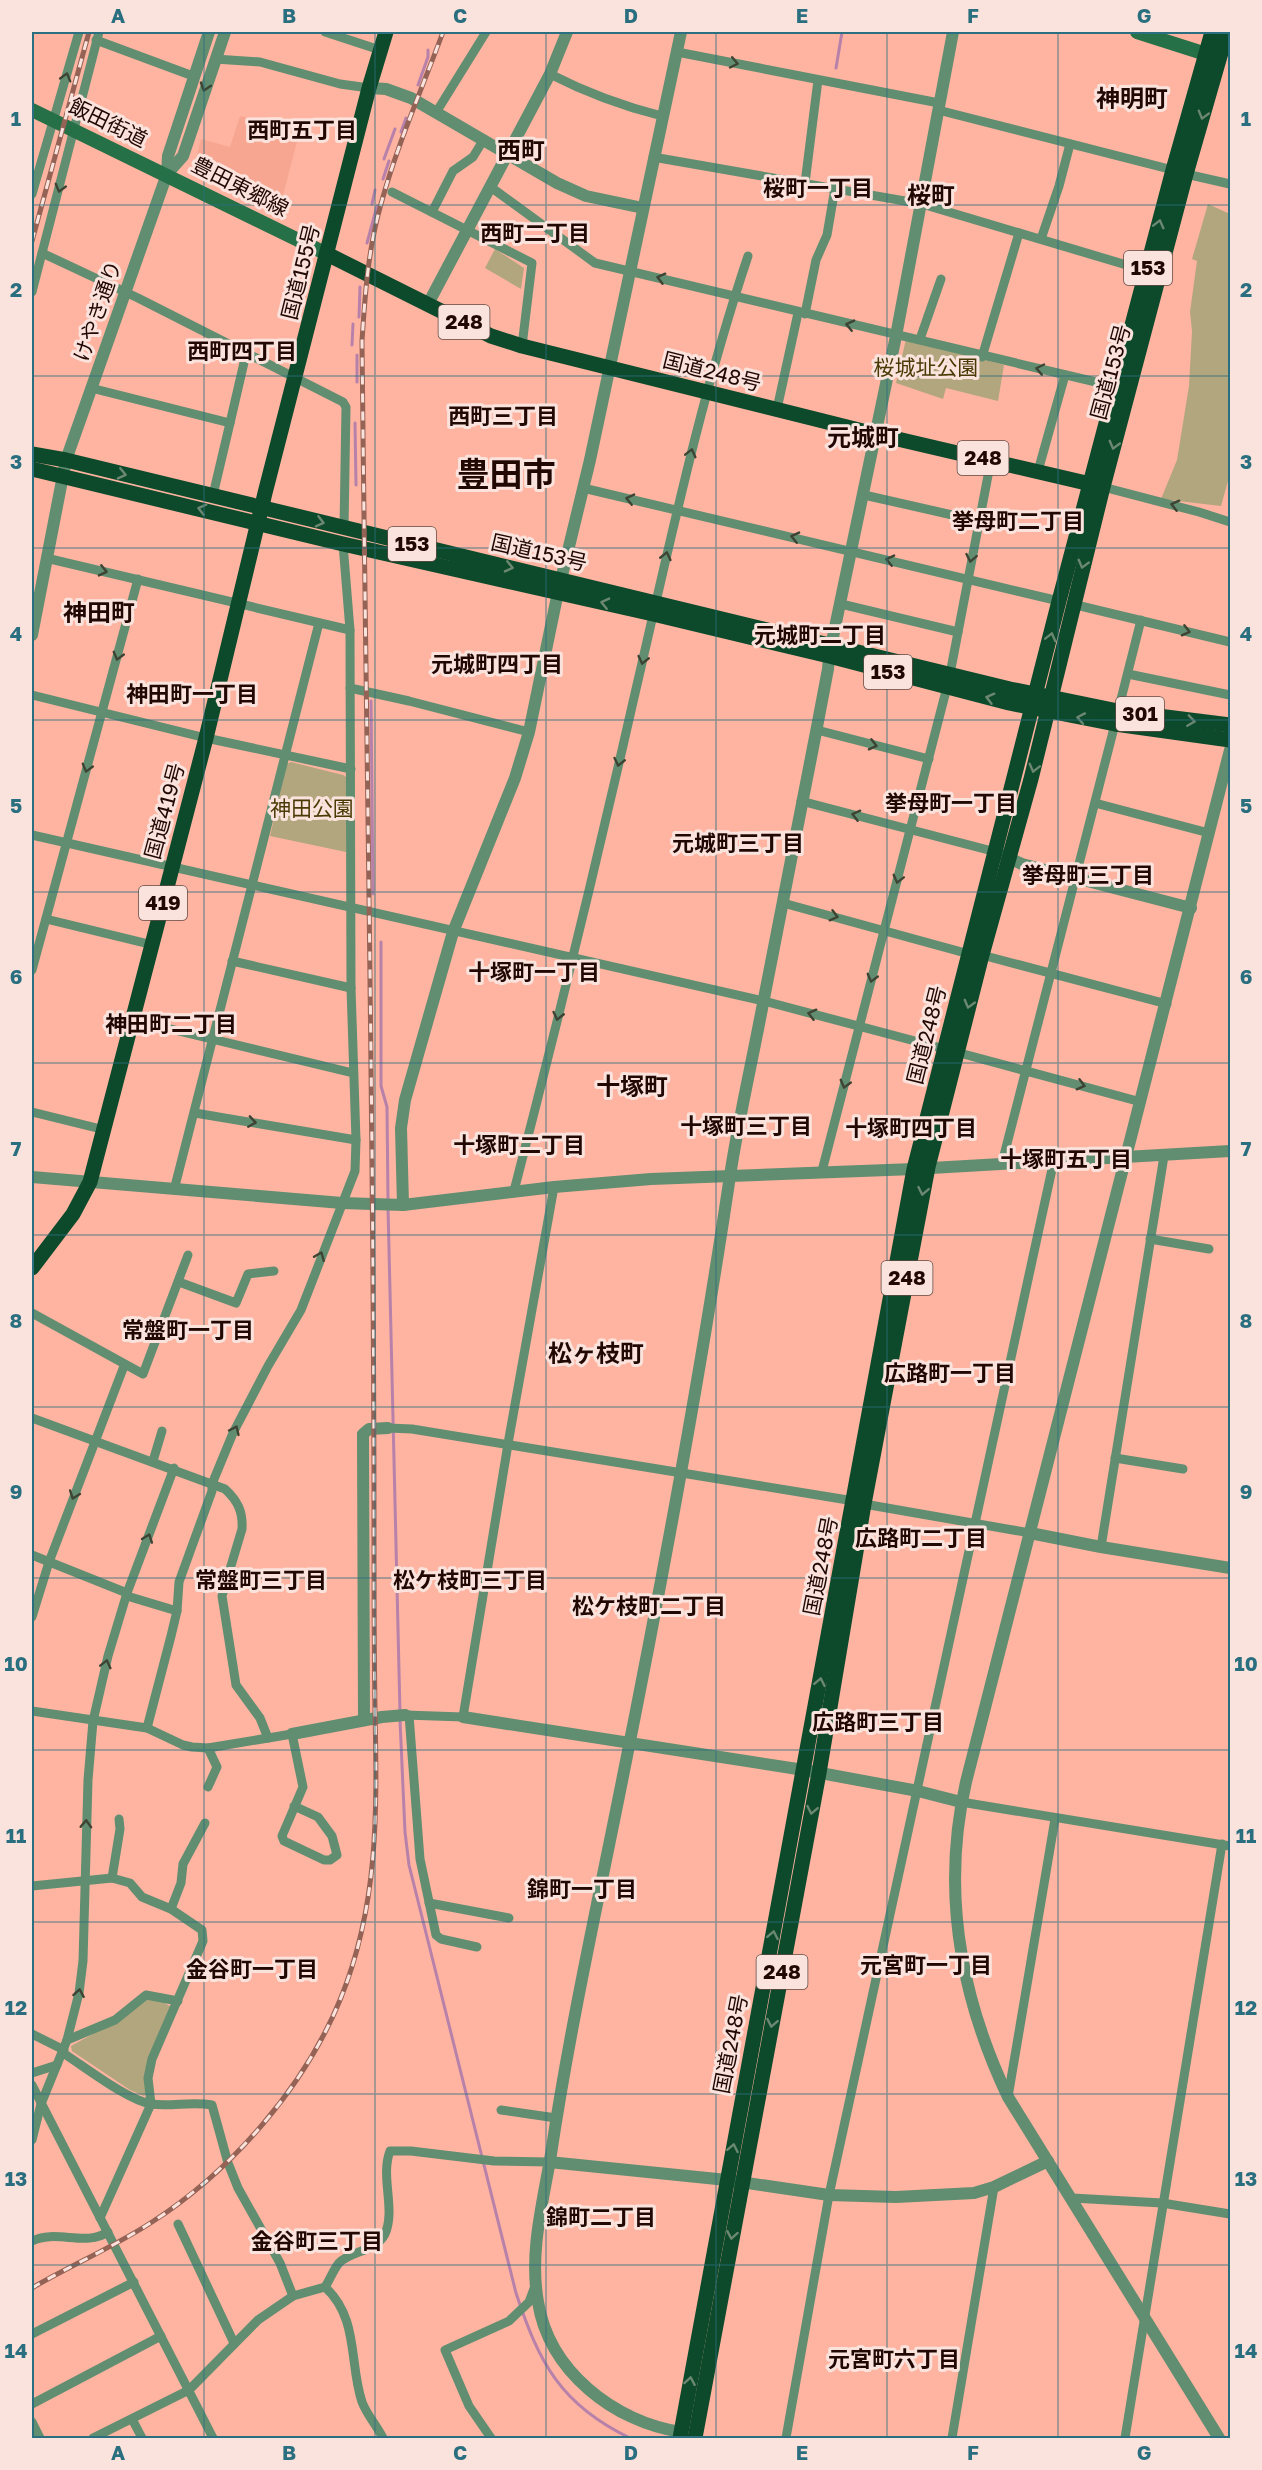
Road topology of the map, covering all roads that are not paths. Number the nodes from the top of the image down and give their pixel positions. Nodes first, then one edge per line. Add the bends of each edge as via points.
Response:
1 (75, 32) edge
2 (209, 32) edge
3 (225, 32) edge
4 (325, 32) edge
5 (386, 32) edge
6 (486, 32) edge
7 (567, 32) edge
8 (681, 32) edge
9 (953, 32) edge
10 (1137, 32) edge
11 (1212, 32) edge
12 (1227, 32) edge
13 (98, 36) edge
14 (380, 50) junction
15 (677, 52) junction
16 (1218, 58) edge
17 (214, 59) junction
18 (550, 74) junction
19 (193, 76) junction
20 (818, 80) junction
21 (369, 88) junction
22 (939, 107) junction
23 (32, 110) edge
24 (437, 111) junction
25 (662, 116) junction
26 (54, 121) junction
27 (74, 131) junction
28 (484, 139) junction
29 (1070, 144) junction
30 (509, 154) junction
31 (653, 157) junction
32 (1179, 172) junction
33 (167, 174) junction
34 (806, 183) junction
35 (1230, 184) edge
36 (492, 188) junction
37 (835, 188) junction
38 (392, 192) dead end
39 (32, 193) edge
40 (922, 204) junction
41 (643, 208) junction
42 (432, 212) junction
43 (468, 229) junction
44 (1019, 233) junction
45 (1041, 239) junction
46 (42, 254) junction
47 (327, 254) junction
48 (748, 256) dead end
49 (629, 270) junction
50 (1153, 273) junction
51 (941, 279) dead end
52 (32, 292) edge
53 (125, 292) junction
54 (734, 297) junction
55 (428, 304) junction
56 (802, 313) junction
57 (896, 336) junction
58 (920, 339) junction
59 (522, 346) junction
60 (246, 354) junction
61 (982, 357) junction
62 (608, 369) junction
63 (1065, 375) junction
64 (296, 378) junction
65 (1117, 387) junction
66 (91, 388) junction
67 (706, 392) junction
68 (777, 409) junction
69 (230, 423) junction
70 (875, 434) junction
71 (32, 454) edge
72 (991, 460) junction
73 (64, 467) junction
74 (32, 469) edge
75 (1038, 471) junction
76 (1096, 485) junction
77 (583, 488) junction
78 (213, 495) junction
79 (864, 495) junction
80 (263, 507) junction
81 (677, 510) junction
82 (979, 520) junction
83 (1230, 522) edge
84 (259, 523) junction
85 (344, 528) junction
86 (343, 544) junction
87 (852, 550) junction
88 (46, 558) junction
89 (967, 578) junction
90 (138, 579) junction
91 (559, 586) junction
92 (1066, 602) junction
93 (240, 603) junction
94 (841, 604) junction
95 (654, 608) junction
96 (1141, 620) junction
97 (319, 623) junction
98 (350, 630) junction
99 (958, 632) junction
100 (32, 635) edge
101 (1230, 642) edge
102 (830, 651) junction
103 (1128, 674) junction
104 (949, 680) junction
105 (350, 688) junction
106 (32, 695) edge
107 (1230, 696) edge
108 (1042, 703) junction
109 (103, 712) junction
110 (1117, 718) junction
111 (1230, 725) edge
112 (817, 730) junction
113 (529, 732) junction
114 (206, 738) junction
115 (1230, 740) edge
116 (1230, 750) edge
117 (285, 754) junction
118 (929, 759) junction
119 (351, 769) junction
120 (801, 801) junction
121 (1095, 803) junction
122 (910, 829) junction
123 (1209, 832) junction
124 (32, 835) edge
125 (66, 843) junction
126 (1003, 855) junction
127 (172, 867) junction
128 (1076, 878) junction
129 (252, 884) junction
130 (783, 903) junction
131 (352, 908) junction
132 (1191, 908) junction
133 (46, 919) junction
134 (885, 929) junction
135 (453, 932) junction
136 (153, 945) junction
137 (975, 954) junction
138 (572, 959) junction
139 (232, 961) junction
140 (32, 970) edge
141 (1050, 973) junction
142 (351, 988) junction
143 (764, 1001) junction
144 (1167, 1004) junction
145 (133, 1020) junction
146 (859, 1027) junction
147 (213, 1040) junction
148 (950, 1051) junction
149 (1025, 1070) junction
150 (353, 1073) junction
151 (1141, 1102) junction
152 (32, 1112) edge
153 (195, 1113) junction
154 (105, 1130) junction
155 (356, 1140) junction
156 (1230, 1151) edge
157 (1127, 1156) junction
158 (1164, 1156) junction
159 (1054, 1161) junction
160 (1002, 1163) junction
161 (921, 1168) junction
162 (822, 1172) junction
163 (730, 1175) junction
164 (32, 1177) edge
165 (90, 1182) junction
166 (554, 1187) junction
167 (174, 1190) junction
168 (514, 1191) junction
169 (342, 1203) junction
170 (403, 1205) junction
171 (1150, 1239) junction
172 (1209, 1249) dead end
173 (188, 1255) dead end
174 (32, 1268) edge
175 (274, 1271) dead end
176 (179, 1282) junction
177 (32, 1313) edge
178 (124, 1366) junction
179 (32, 1418) edge
180 (393, 1428) joint
181 (162, 1431) dead end
182 (94, 1440) junction
183 (509, 1445) junction
184 (1115, 1458) junction
185 (153, 1461) junction
186 (174, 1468) junction
187 (1183, 1469) dead end
188 (680, 1474) junction
189 (212, 1484) junction
190 (859, 1503) junction
191 (976, 1524) junction
192 (1030, 1533) junction
193 (1101, 1547) junction
194 (32, 1555) edge
195 (49, 1562) junction
196 (1230, 1568) edge
197 (127, 1594) junction
198 (177, 1611) junction
199 (32, 1617) edge
200 (32, 1711) edge
201 (407, 1715) junction
202 (463, 1717) junction
203 (364, 1720) junction
204 (93, 1721) junction
205 (147, 1728) junction
206 (292, 1734) junction
207 (268, 1738) junction
208 (630, 1743) junction
209 (207, 1748) junction
210 (811, 1772) junction
211 (208, 1787) dead end
212 (918, 1791) junction
213 (961, 1802) junction
214 (294, 1806) junction
215 (119, 1819) dead end
216 (1055, 1819) junction
217 (204, 1823) dead end
218 (1226, 1845) edge
219 (112, 1878) junction
220 (84, 1882) junction
221 (32, 1886) edge
222 (429, 1903) junction
223 (171, 1909) junction
224 (509, 1918) dead end
225 (477, 1947) dead end
226 (178, 2001) junction
227 (32, 2034) edge
228 (65, 2048) junction
229 (57, 2065) junction
230 (32, 2073) edge
231 (32, 2085) edge
232 (1008, 2097) junction
233 (41, 2104) junction
234 (151, 2104) junction
235 (501, 2110) dead end
236 (556, 2118) junction
237 (32, 2140) edge
238 (1048, 2161) junction
239 (549, 2162) junction
240 (727, 2180) junction
241 (742, 2182) junction
242 (994, 2187) junction
243 (829, 2194) junction
244 (1072, 2198) junction
245 (1162, 2203) junction
246 (1230, 2214) edge
247 (100, 2218) junction
248 (178, 2224) dead end
249 (108, 2232) junction
250 (32, 2241) edge
251 (134, 2282) junction
252 (536, 2284) junction
253 (326, 2287) junction
254 (293, 2296) junction
255 (1144, 2317) junction
256 (32, 2334) edge
257 (161, 2337) junction
258 (234, 2343) junction
259 (189, 2390) junction
260 (32, 2404) edge
261 (132, 2419) junction
262 (32, 2422) edge
263 (686, 2436) edge
264 (40, 2439) edge
265 (93, 2439) edge
266 (142, 2439) edge
267 (213, 2439) edge
268 (383, 2439) edge
269 (491, 2439) edge
270 (786, 2439) edge
271 (952, 2439) edge
272 (1125, 2439) edge
273 (1219, 2439) edge

26 -> 1 street
2 - 19 street, けやき通り
3 - 17 street, けやき通り
4 - 14 street
5 - 14 highway, 国道155号
6 - 24 street
7 - 18 street
8 - 15 street
9 - 22 street
10 - 16 main road
11 - 16 highway, 国道153号 / 153
12 - 16 highway, 国道153号 / 153
13 - 19 street
13 - 27 street
14 - 21 highway, 国道155号
15 -> 20 street
15 - 25 street
16 - 32 highway, 国道153号 / 153
17 - 21 street via 260,62
17 -> 33 street, けやき通り via 183,156
18 - 25 street via 618,104
18 - 30 street
19 - 33 street, けやき通り via 168,156
20 - 22 street
20 - 34 street
21 - 24 street via 386,89
21 - 47 highway, 国道155号
22 - 29 street
22 - 40 street
23 - 26 main road, 飯田街道
24 - 28 street
25 - 31 street
26 - 27 main road, 飯田街道
26 - 39 street
27 - 33 main road, 飯田街道
27 -> 46 street
28 - 30 street
28 - 42 street via 473,157 453,171
29 - 32 street
29 - 45 street
30 - 36 street
30 - 41 street via 586,196
31 - 34 street
31 - 41 street
32 - 35 street
32 - 50 highway, 国道153号 / 153
33 - 47 main road, 豊田東郷線
33 - 53 street, けやき通り
34 - 37 street
36 - 43 street
36 - 49 street via 595,263
37 - 40 street
37 - 56 street via 827,235
38 - 42 street
40 - 44 street
40 - 57 street
41 - 49 street
42 - 43 street
43 - 55 street
43 - 59 street via 532,263
44 - 45 street
44 - 61 street
45 - 50 street
46 - 52 street
46 - 53 street
47 - 55 highway, 国道248号 / 248
47 - 64 highway, 国道155号
48 - 54 street
54 -> 49 street
49 - 62 street
50 - 65 highway, 国道153号 / 153
50 -> 76 highway, 国道153号 / 153
51 - 58 street
53 - 60 street
53 - 66 street, けやき通り
54 - 56 street
54 - 67 street
55 - 59 highway, 国道248号 / 248 via 491,336
57 -> 56 street
56 - 68 street
57 - 58 street
57 - 70 street
58 - 61 street
59 - 62 highway, 国道248号 / 248
60 - 64 street
60 - 69 street
63 -> 61 street
62 - 67 highway, 国道248号 / 248
62 - 77 street
63 - 65 street
63 - 75 street
64 - 80 highway, 国道155号
64 - 85 street via 346,407
65 - 76 highway, 国道153号 / 153
66 - 69 street
66 - 73 street, けやき通り
67 - 68 highway, 国道248号 / 248
81 -> 67 street
68 - 70 highway, 国道248号 / 248
69 - 78 street
70 - 72 highway, 国道248号 / 248
70 - 79 street
71 - 73 highway, 国道153号 / 153
72 - 75 highway, 国道248号 / 248
72 - 82 street
73 - 74 highway, 国道153号 / 153
73 -> 78 highway, 国道153号 / 153
84 -> 73 highway, 国道153号 / 153
73 - 88 street, けやき通り
75 - 76 highway, 国道248号 / 248
83 -> 76 street
76 - 92 highway, 国道153号 / 153
81 -> 77 street
77 - 91 street
78 - 80 highway, 国道153号 / 153
79 - 82 street
79 - 87 street
80 - 84 highway, 国道155号
80 -> 85 highway, 国道153号 / 153
87 -> 81 street
95 -> 81 street
82 -> 89 street
84 - 86 highway, 国道153号 / 153
84 - 93 highway, 国道419号 / 419
85 -> 91 highway, 国道153号 / 153
86 - 91 highway, 国道153号 / 153
86 - 98 street
89 -> 87 street
87 - 94 street
88 -> 90 street
88 - 100 street, けやき通り
89 - 92 street
89 - 99 street
90 - 93 street
90 -> 109 street
91 - 95 highway, 国道153号 / 153
91 - 113 street
92 - 96 street
92 - 108 highway, 国道153号 / 153
93 - 97 street
93 - 114 highway, 国道419号 / 419
94 - 99 street
94 - 102 street
95 - 102 highway, 国道153号 / 153
95 -> 138 street
96 -> 101 street
96 - 103 street
97 - 98 street
97 - 117 street
98 - 105 street
99 - 104 street
102 - 104 highway, 国道153号 / 153
102 - 112 street
103 - 107 street
103 - 110 street
104 - 108 highway, 国道153号 / 153
104 - 118 street
105 - 113 street
105 - 119 street
106 - 109 street
108 - 110 highway, 301
108 - 126 highway, 国道248号 / 248
109 - 114 street
109 -> 125 street
110 -> 111 highway, 301
110 - 115 highway, 301
110 - 121 street
112 -> 118 street
112 - 120 street
113 - 135 street via 515,778
114 - 117 street
114 - 127 highway, 国道419号 / 419
116 - 123 street
117 - 119 street
117 - 129 street
118 - 122 street
119 - 131 street
122 -> 120 street
120 - 130 street
121 - 123 street
121 - 128 street
122 - 126 street
122 -> 134 street
123 - 132 street
124 - 125 street
125 - 127 street
125 - 133 street
126 - 128 street
126 - 137 highway, 国道248号 / 248
127 - 129 street
127 - 136 highway, 国道419号 / 419
128 - 132 street
128 - 141 street
129 - 131 street
129 - 139 street
130 -> 134 street
130 - 143 street
131 - 135 street
131 - 142 street
132 - 144 street
133 - 136 street
133 - 140 street
134 - 137 street
134 -> 146 street
135 - 138 street
135 - 170 street via 402,1114
136 - 145 highway, 国道419号 / 419
137 - 141 street
137 - 148 highway, 国道248号 / 248
138 - 143 street
138 -> 168 street
139 - 142 street
139 - 147 street
141 - 144 street
141 - 149 street
142 - 150 street
146 -> 143 street
143 - 163 street
144 - 151 street
145 - 147 street
145 - 154 highway, 国道419号 / 419
146 - 148 street
146 -> 162 street
147 - 150 street
147 - 153 street
148 - 149 street
148 - 161 highway, 国道248号 / 248
149 -> 151 street
149 - 160 street
150 - 155 street
151 - 157 street
152 - 154 street
153 -> 155 street
153 - 167 street
154 - 165 highway, 国道419号 / 419
155 - 169 street via 355,1171
156 - 158 street
157 - 158 street
157 - 159 street
157 - 192 street
158 - 171 street
159 - 160 street
159 - 191 street
160 - 161 street
161 - 162 street
161 - 190 highway, 国道248号 / 248
162 - 163 street
163 - 166 street
163 - 188 street
164 - 165 street
165 - 167 street
165 - 174 highway, 国道419号 / 419 via 73,1214
166 - 168 street
166 - 183 street
167 - 169 street
168 - 170 street
169 - 170 street
189 -> 169 street via 243,1414 301,1310
171 - 172 street
171 - 184 street
173 - 176 street
175 - 176 street via 248,1274 236,1303
176 - 178 street via 143,1374
177 - 178 street
178 - 182 street
179 - 182 street
180 - 183 street
180 - 203 street via 369,1429 363,1434
181 - 185 street
182 - 185 street
182 -> 195 street
183 - 188 street
183 - 202 street
184 - 187 street
184 - 193 street
185 - 186 street
186 - 189 street
197 -> 186 street
188 - 190 street
188 - 208 street
189 - 198 street via 179,1582
189 - 207 street via 225,1489 240,1510 242,1529 222,1596 236,1685 260,1718
190 - 191 street
190 - 210 highway, 国道248号 / 248
191 - 192 street
191 - 212 street
192 - 193 street
192 - 213 street
193 - 196 street
194 - 195 street
195 - 197 street
195 - 199 street
197 - 198 street
204 -> 197 street
198 - 205 street
200 - 204 street
201 - 202 street
201 - 203 street
201 - 222 street via 420,1859
202 - 208 street
203 - 206 street
204 - 205 street
220 -> 204 street
205 - 209 street via 183,1745
206 - 207 street
206 - 214 street via 303,1787
207 - 209 street
208 - 210 street
208 - 236 street
209 - 211 street via 217,1767
210 - 212 street
240 -> 210 highway, 国道248号 / 248
210 -> 241 highway, 国道248号 / 248
212 - 213 street
212 - 243 street
213 - 216 street
213 - 232 street via 955,1861 959,1947 972,2009
214 - 214 street via 282,1836 284,1841 324,1860 337,1855 332,1836 318,1817
215 - 219 street
216 - 218 street
216 - 232 street
217 - 223 street via 183,1864
218 - 245 street
219 - 220 street
219 - 223 street via 130,1883 141,1897
220 - 221 street
228 -> 220 street via 83,1961
222 - 224 street
222 - 225 street via 436,1935
223 - 226 street via 201,1927 204,1937
226 - 228 street via 146,1995 115,2020
226 - 234 street via 149,2069
227 - 228 street
228 - 229 street
228 - 234 street via 126,2094
229 - 230 street
229 - 233 street
231 - 233 street
232 - 238 street
233 - 237 street
233 - 247 street
234 - 247 street
234 - 254 street via 212,2105 238,2188 280,2263
235 - 236 street
236 - 239 street
238 - 242 street
238 - 244 street
239 - 240 street
239 - 252 street via 536,2240
239 - 253 street via 390,2151 386,2168 386,2232 381,2241 341,2261
240 - 241 street
263 -> 240 highway, 国道248号 / 248
241 - 243 street
241 -> 263 highway, 国道248号 / 248
242 - 243 street via 945,2195
242 - 271 street
243 - 270 street
244 - 245 street
244 - 255 street
245 - 246 street
245 - 255 street
247 - 249 street
248 - 258 street
249 - 250 street via 99,2238 47,2235
249 - 251 street
251 - 256 street
251 - 257 street
252 - 263 street via 543,2323 573,2374 602,2401 627,2415
252 - 269 street via 527,2304 509,2321 445,2350 469,2406
253 - 254 street
253 - 268 street via 344,2311 362,2401
254 - 258 street via 258,2320
255 - 272 street
255 - 273 street
257 - 259 street
257 - 260 street
258 - 259 street
259 - 261 street
259 - 267 street
261 - 265 street
261 - 266 street
262 - 264 street

